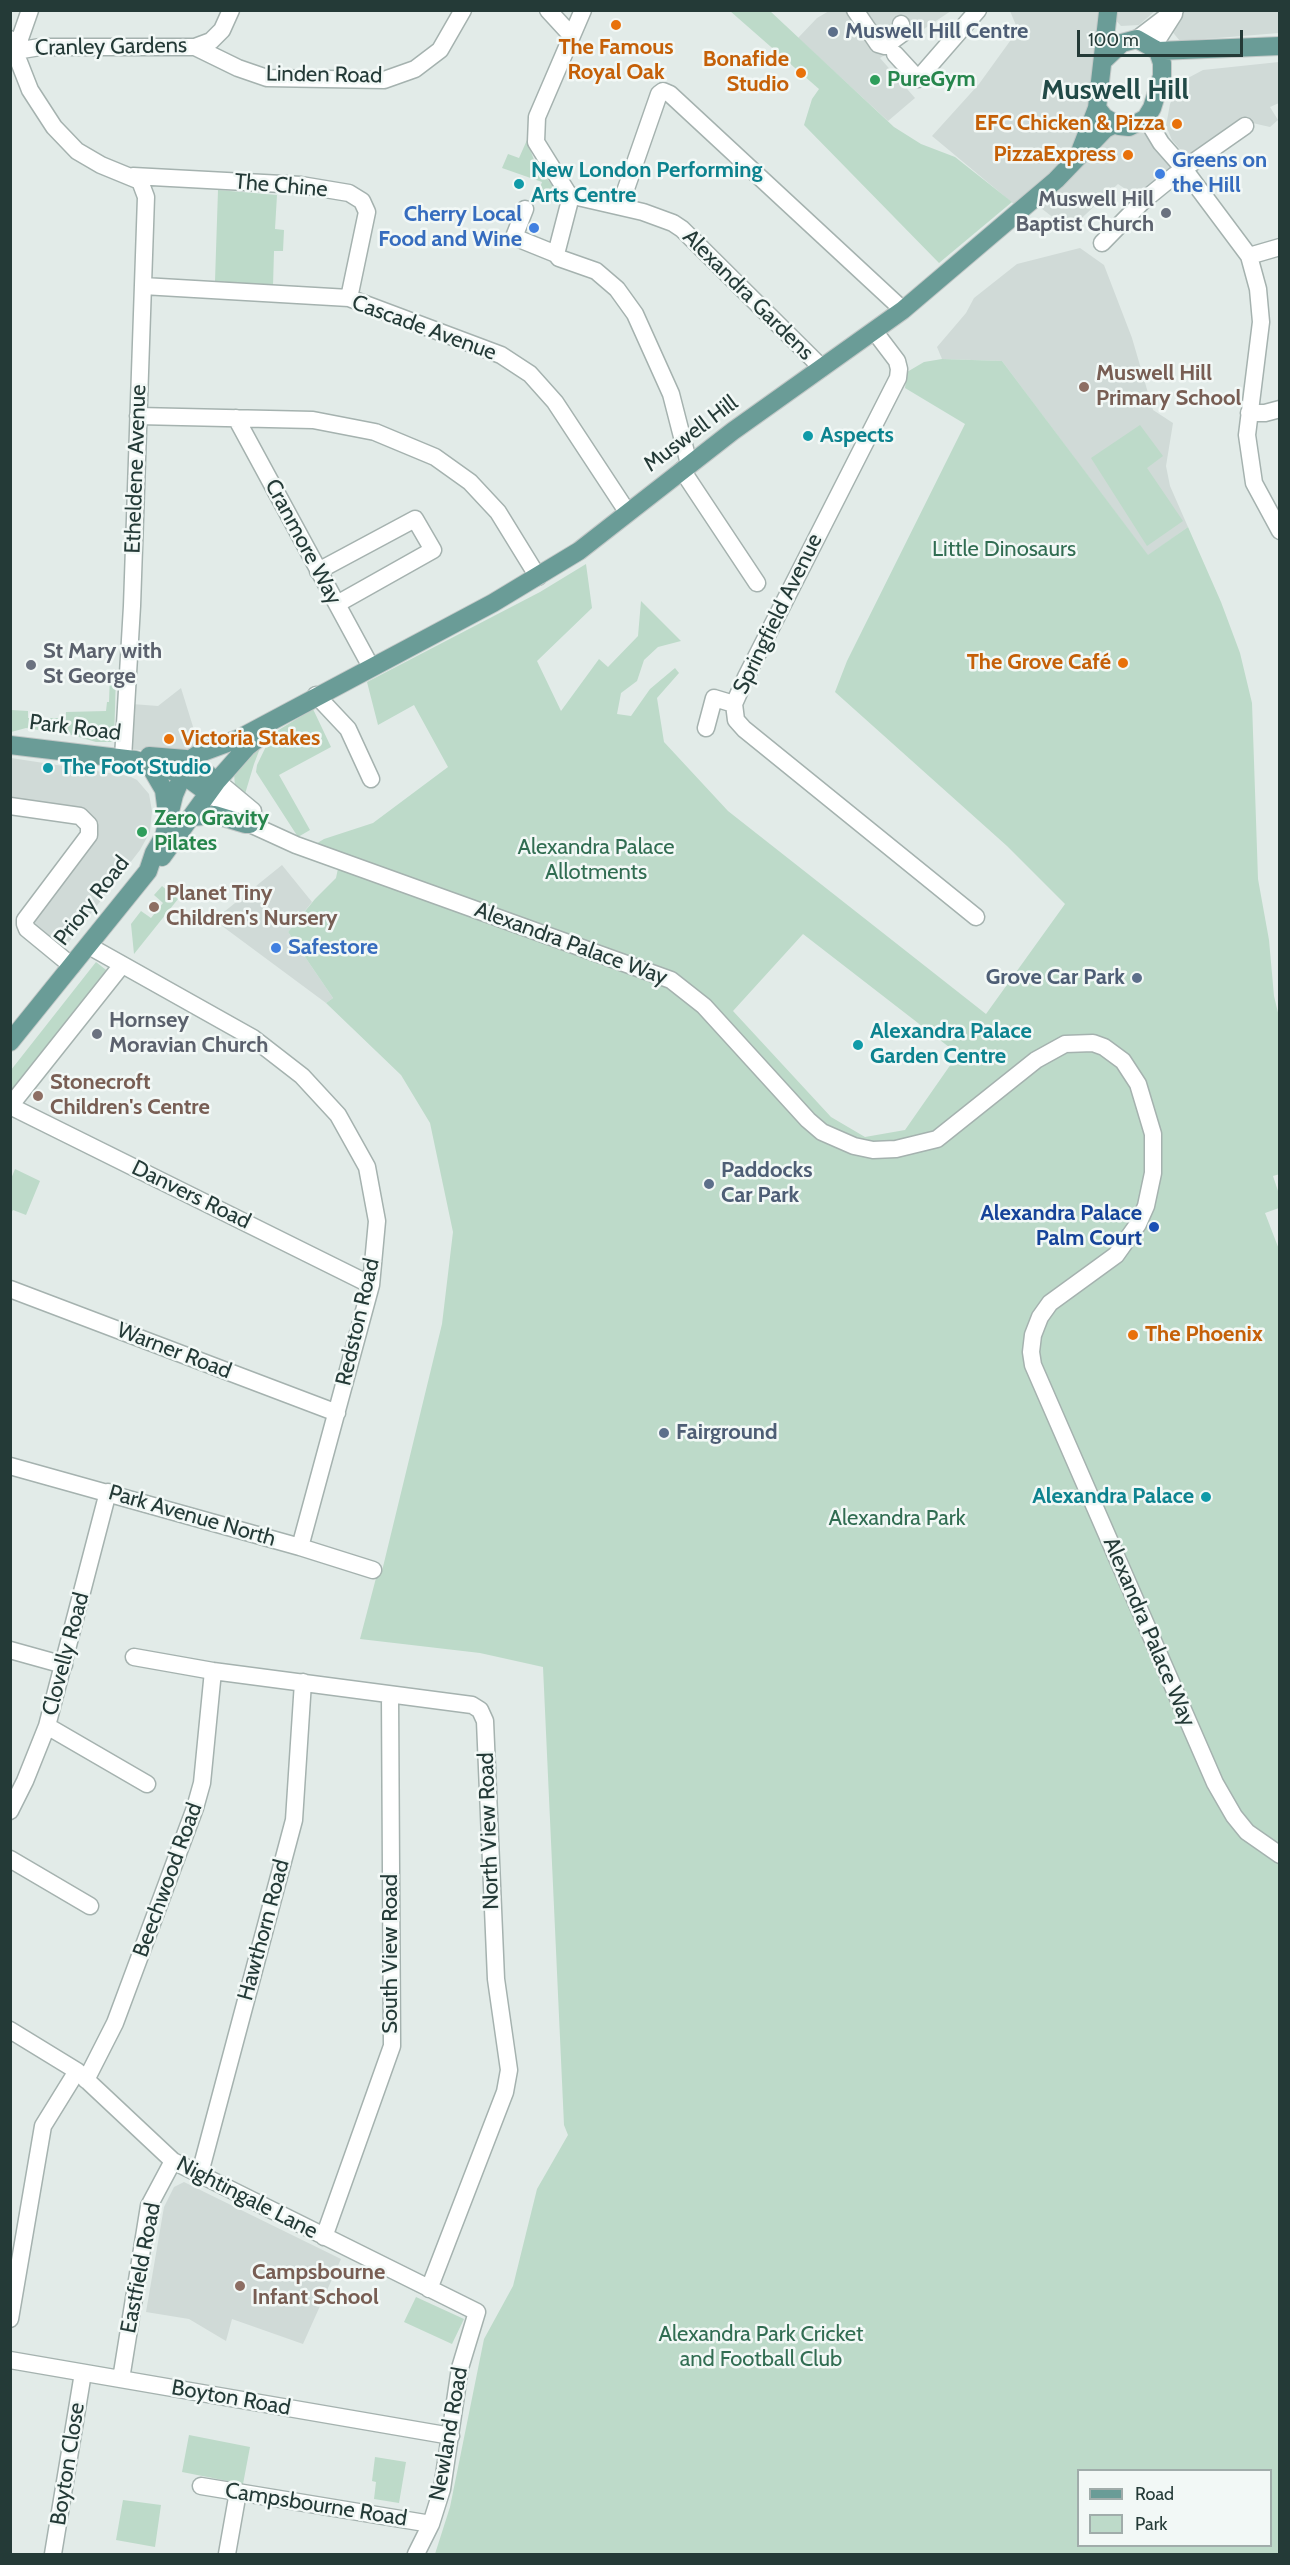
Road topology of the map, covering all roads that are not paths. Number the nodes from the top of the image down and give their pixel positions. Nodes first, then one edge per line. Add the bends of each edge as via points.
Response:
1 (30, 10) edge
2 (231, 10) edge
3 (463, 10) edge
4 (548, 10) edge
5 (582, 10) edge
6 (855, 10) edge
7 (978, 10) edge
8 (1175, 10) edge
9 (1107, 11) edge
10 (901, 24) dead end
11 (571, 35) junction
12 (1146, 44) junction
13 (1280, 46) edge
14 (12, 47) edge
15 (195, 47) junction
16 (1211, 51) junction
17 (896, 54) dead end
18 (1104, 60) junction
19 (1162, 76) junction
20 (1097, 108) junction
21 (1146, 118) junction
22 (1122, 126) junction
23 (1245, 126) dead end
24 (1161, 143) junction
25 (1080, 153) junction
26 (1184, 169) junction
27 (136, 179) junction
28 (569, 195) junction
29 (620, 206) junction
30 (525, 209) dead end
31 (1102, 243) dead end
32 (1280, 247) edge
33 (556, 254) junction
34 (1249, 256) junction
35 (143, 286) junction
36 (349, 298) junction
37 (903, 310) junction
38 (875, 332) junction
39 (822, 368) junction
40 (1280, 409) edge
41 (1249, 413) junction
42 (138, 416) junction
43 (236, 418) junction
44 (686, 467) junction
45 (628, 513) junction
46 (1280, 531) edge
47 (318, 571) junction
48 (538, 577) junction
49 (757, 583) dead end
50 (337, 604) junction
51 (371, 667) junction
52 (316, 695) junction
53 (734, 704) junction
54 (298, 705) junction
55 (706, 728) dead end
56 (10, 745) edge
57 (247, 747) junction
58 (133, 756) junction
59 (191, 771) junction
60 (371, 779) dead end
61 (213, 787) junction
62 (10, 806) edge
63 (190, 817) junction
64 (250, 824) junction
65 (167, 827) junction
66 (274, 833) junction
67 (148, 871) junction
68 (976, 917) dead end
69 (88, 946) junction
70 (122, 964) junction
71 (72, 966) junction
72 (10, 1042) edge
73 (10, 1106) edge
74 (371, 1285) junction
75 (10, 1289) edge
76 (337, 1413) junction
77 (10, 1466) edge
78 (108, 1492) junction
79 (300, 1547) junction
80 (373, 1570) dead end
81 (10, 1650) edge
82 (134, 1657) dead end
83 (64, 1665) junction
84 (213, 1671) junction
85 (303, 1682) junction
86 (390, 1695) junction
87 (47, 1726) junction
88 (147, 1784) dead end
89 (10, 1811) edge
90 (1280, 1855) edge
91 (10, 1859) edge
92 (90, 1906) dead end
93 (10, 2030) edge
94 (81, 2075) junction
95 (173, 2161) junction
96 (200, 2173) junction
97 (324, 2237) junction
98 (429, 2289) junction
99 (477, 2312) joint
100 (10, 2319) edge
101 (10, 2360) edge
102 (83, 2373) junction
103 (121, 2379) junction
104 (451, 2436) junction
105 (201, 2486) dead end
106 (238, 2492) junction
107 (431, 2524) junction
108 (53, 2554) edge
109 (227, 2554) edge
110 (416, 2554) edge

1 - 14 street
2 - 15 street, Cranley Gardens via 222,30 211,41
3 - 15 street, Linden Road via 440,50 415,69 384,80 267,78
4 - 11 street
5 - 11 street
6 - 10 street via 878,44 885,46 903,33
7 - 17 street via 918,79
8 - 12 street
9 - 12 main road
9 - 18 main road, Muswell Hill
11 - 28 street via 537,117 536,129 536,142
12 - 16 main road
12 - 18 main road via 1113,49
12 - 19 main road via 1162,63
13 - 16 main road
14 - 15 street, Cranley Gardens
14 - 27 street, The Chine via 30,90 54,127 77,151
16 - 19 main road via 1171,66
18 - 20 main road, Muswell Hill
19 - 21 main road
20 - 22 main road via 1104,117
20 - 25 main road, Muswell Hill
21 - 22 main road
21 - 24 street
22 - 24 street
22 - 25 main road, Muswell Hill via 1105,129
23 - 26 street
24 - 26 street
25 - 37 main road, Muswell Hill via 1056,180
26 - 31 street via 1143,201
26 - 34 street
27 - 35 street, Etheldene Avenue via 146,196
27 - 36 street, The Chine via 301,185 349,193 362,201 368,212
28 - 29 street, Alexandra Gardens
28 - 33 street
29 - 37 street via 663,91
29 - 39 street, Alexandra Gardens via 661,218 681,229
30 - 33 street via 514,237
32 - 34 street
33 - 44 street via 596,271 617,289 635,314 671,394
34 - 41 street via 1261,322
35 - 36 street, Cascade Avenue
35 - 42 street, Etheldene Avenue
36 - 45 street, Cascade Avenue via 501,355 530,374 555,402
37 - 38 main road, Muswell Hill
38 - 39 main road, Muswell Hill
38 - 53 street, Springfield Avenue via 897,361 898,378
39 - 44 main road, Muswell Hill
40 - 41 street
41 - 46 street via 1247,435 1254,483
42 - 43 street
42 - 58 street, Etheldene Avenue
43 - 47 street, Cranmore Way
43 - 48 street via 313,420 375,432 435,457 470,482 498,512
44 - 45 main road, Muswell Hill
44 - 49 street
45 - 48 main road, Muswell Hill
47 - 50 street, Cranmore Way
47 - 50 street via 416,519 433,549
48 - 51 main road, Muswell Hill
50 - 51 street, Cranmore Way
51 - 52 main road, Muswell Hill
52 - 54 main road, Muswell Hill
52 - 60 street via 348,729
53 - 55 street via 714,698
53 - 68 street, Springfield Avenue via 736,720 744,729
54 - 57 main road, Muswell Hill
54 - 59 main road, Muswell Hill via 238,739 200,753
56 - 58 main road, Park Road
57 - 59 main road
57 - 61 main road, Muswell Hill
58 - 59 main road, Park Road
58 - 65 main road via 164,790
59 - 61 main road, Park Road
59 - 65 main road, Priory Road via 174,795
61 - 63 main road, Muswell Hill
61 - 64 street, Alexandra Palace Way
61 - 66 street, Alexandra Palace Way via 268,823
62 - 71 street via 80,816 89,825 89,835 25,920 27,929
63 - 64 main road via 215,815
63 - 67 main road, Muswell Hill
64 - 66 street, Alexandra Palace Way
65 - 67 main road, Priory Road
66 - 90 street, Alexandra Palace Way via 323,856 671,980 694,996 808,1120 829,1136 854,1146 896,1149 937,1139 1036,1060 1065,1044 1093,1043 1123,1061 1138,1084 1153,1134 1153,1173 1146,1206 1116,1255 1050,1303 1040,1317 1033,1335 1033,1365 1215,1784 1246,1832
67 - 69 main road, Priory Road
69 - 70 street, Redston Road
69 - 71 main road, Priory Road
70 - 73 street
70 - 74 street, Redston Road via 253,1038 302,1076 339,1115 367,1167 377,1221
71 - 72 main road, Priory Road
73 - 74 street, Danvers Road
74 - 76 street, Redston Road
75 - 76 street, Warner Road
76 - 79 street, Redston Road
77 - 78 street, Park Avenue North
78 - 79 street, Park Avenue North
78 - 83 street, Clovelly Road
79 - 80 street, Park Avenue North
81 - 83 street
82 - 84 street, North View Road
83 - 87 street, Clovelly Road
84 - 85 street, North View Road
84 - 94 street, Beechwood Road via 202,1783 195,1808 115,2023
85 - 86 street, North View Road
85 - 96 street, Hawthorn Road via 294,1820
86 - 97 street, South View Road via 392,2046
86 - 98 street, North View Road via 472,1705 480,1710 485,1721 496,1979 509,2070 505,2092
87 - 88 street
87 - 89 street, Clovelly Road
91 - 92 street
93 - 94 street, Nightingale Lane
94 - 95 street, Nightingale Lane
94 - 100 street, Beechwood Road via 43,2126
95 - 96 street, Nightingale Lane
95 - 103 street, Eastfield Road via 149,2206
96 - 97 street, Nightingale Lane
97 - 98 street, Nightingale Lane
98 - 99 street, Nightingale Lane
99 - 104 street, Newland Road via 465,2347
101 - 102 street, Boyton Road
102 - 103 street, Boyton Road
102 - 108 street, Boyton Close
103 - 104 street, Boyton Road
104 - 107 street, Newland Road
105 - 106 street, Campsbourne Road
106 - 107 street, Campsbourne Road
106 - 109 street
107 - 110 street, Newland Road

